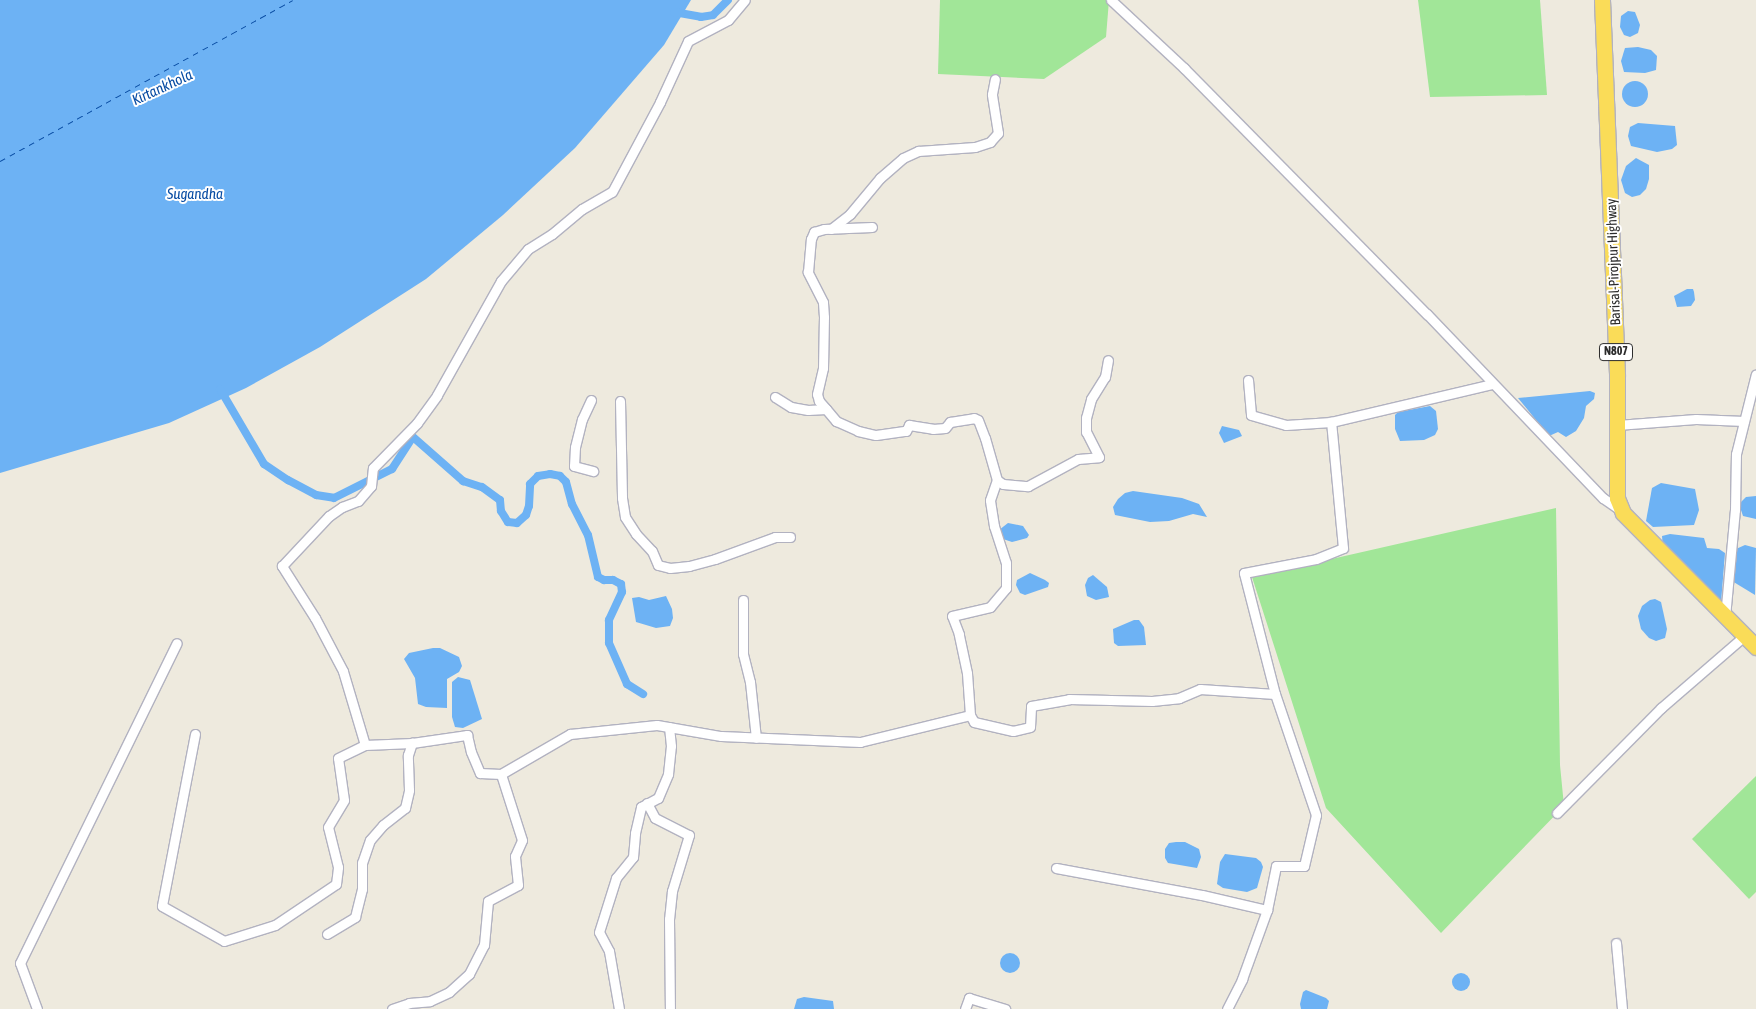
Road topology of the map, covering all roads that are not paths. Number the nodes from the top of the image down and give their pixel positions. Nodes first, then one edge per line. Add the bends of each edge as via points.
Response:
1 (745, 0) edge
2 (1111, 0) edge
3 (1602, 0) edge
4 (995, 79) dead end
5 (872, 227) dead end
6 (831, 229) junction
7 (1108, 360) dead end
8 (1756, 374) edge
9 (1248, 380) dead end
10 (1492, 384) junction
11 (775, 397) dead end
12 (591, 400) dead end
13 (620, 402) dead end
14 (826, 409) junction
15 (1744, 421) junction
16 (1331, 422) junction
17 (1617, 425) junction
18 (593, 471) dead end
19 (997, 480) junction
20 (1622, 511) junction
21 (790, 537) dead end
22 (743, 600) dead end
23 (1725, 618) junction
24 (1744, 636) junction
25 (177, 644) dead end
26 (1756, 647) edge
27 (1275, 694) junction
28 (970, 715) junction
29 (669, 727) junction
30 (195, 734) dead end
31 (756, 738) junction
32 (412, 743) junction
33 (365, 745) junction
34 (501, 774) junction
35 (647, 803) junction
36 (1557, 813) dead end
37 (1056, 868) dead end
38 (1267, 910) junction
39 (328, 934) dead end
40 (1616, 943) dead end
41 (37, 1009) edge
42 (392, 1009) edge
43 (619, 1009) edge
44 (670, 1009) edge
45 (965, 1009) edge
46 (1005, 1009) edge
47 (1227, 1009) edge
48 (1622, 1009) edge

1 - 33 street via 728,20 688,41 612,192 582,208 552,234 528,248 501,281 437,396 417,423 373,468 371,486 358,501 329,516 282,566 343,671
2 - 10 street via 1152,36
3 - 17 highway, Barisal-Pirojpur Highway / N807
4 - 6 street via 992,94 998,133 990,142 918,152 904,158
5 - 6 street
6 - 14 street via 814,232 808,272 823,302 823,368 817,394 818,401
7 - 19 street via 1106,377 1091,399 1086,418 1086,432 1099,457 1078,459 1028,486 1003,484
8 - 15 street
9 - 16 street via 1251,415 1286,425
10 - 16 street
10 - 20 street via 1603,498
11 - 14 street via 791,407
12 - 18 street via 575,447 574,466
13 - 21 street via 625,517 652,551 658,565 670,568 689,566 775,536
14 - 19 street via 836,421 876,435 906,431 909,425 945,428 950,422 974,418 978,420
15 - 17 street via 1696,419
15 - 23 street via 1736,454 1735,510
16 - 27 street via 1343,548 1316,559 1244,573
17 - 20 highway, Barisal-Pirojpur Highway / N807 via 1617,498
19 - 28 street via 990,500 994,526 1006,563 1006,588 990,607 952,616 968,674
20 - 23 highway
22 - 31 street via 743,654 750,682
23 - 24 highway
24 - 26 highway
24 - 36 street via 1661,708
25 - 41 street via 20,963
27 - 28 street via 1200,689 1179,698 1152,701 1069,700 1031,706 1030,728 1014,731 974,722
27 - 38 street via 1316,815 1304,866 1276,866
28 - 31 street via 860,742
29 - 31 street
29 - 34 street via 640,726 570,734
29 - 35 street via 668,774 658,798
30 - 33 street via 162,906 224,941 275,925 336,884 338,867 328,827 344,800 338,758
32 - 33 street
32 - 34 street via 467,735 480,773
32 - 39 street via 408,755 409,790 405,808 370,840 362,863 362,889 355,918
34 - 42 street via 522,840 515,856 518,885 488,901 484,945 469,974 461,982 430,1001
35 - 43 street via 641,808 633,858 616,878 599,932 609,951
35 - 44 street via 655,818 689,835 672,891 669,918
37 - 38 street
38 - 47 street via 1242,980
40 - 48 street
45 - 46 street via 969,998

